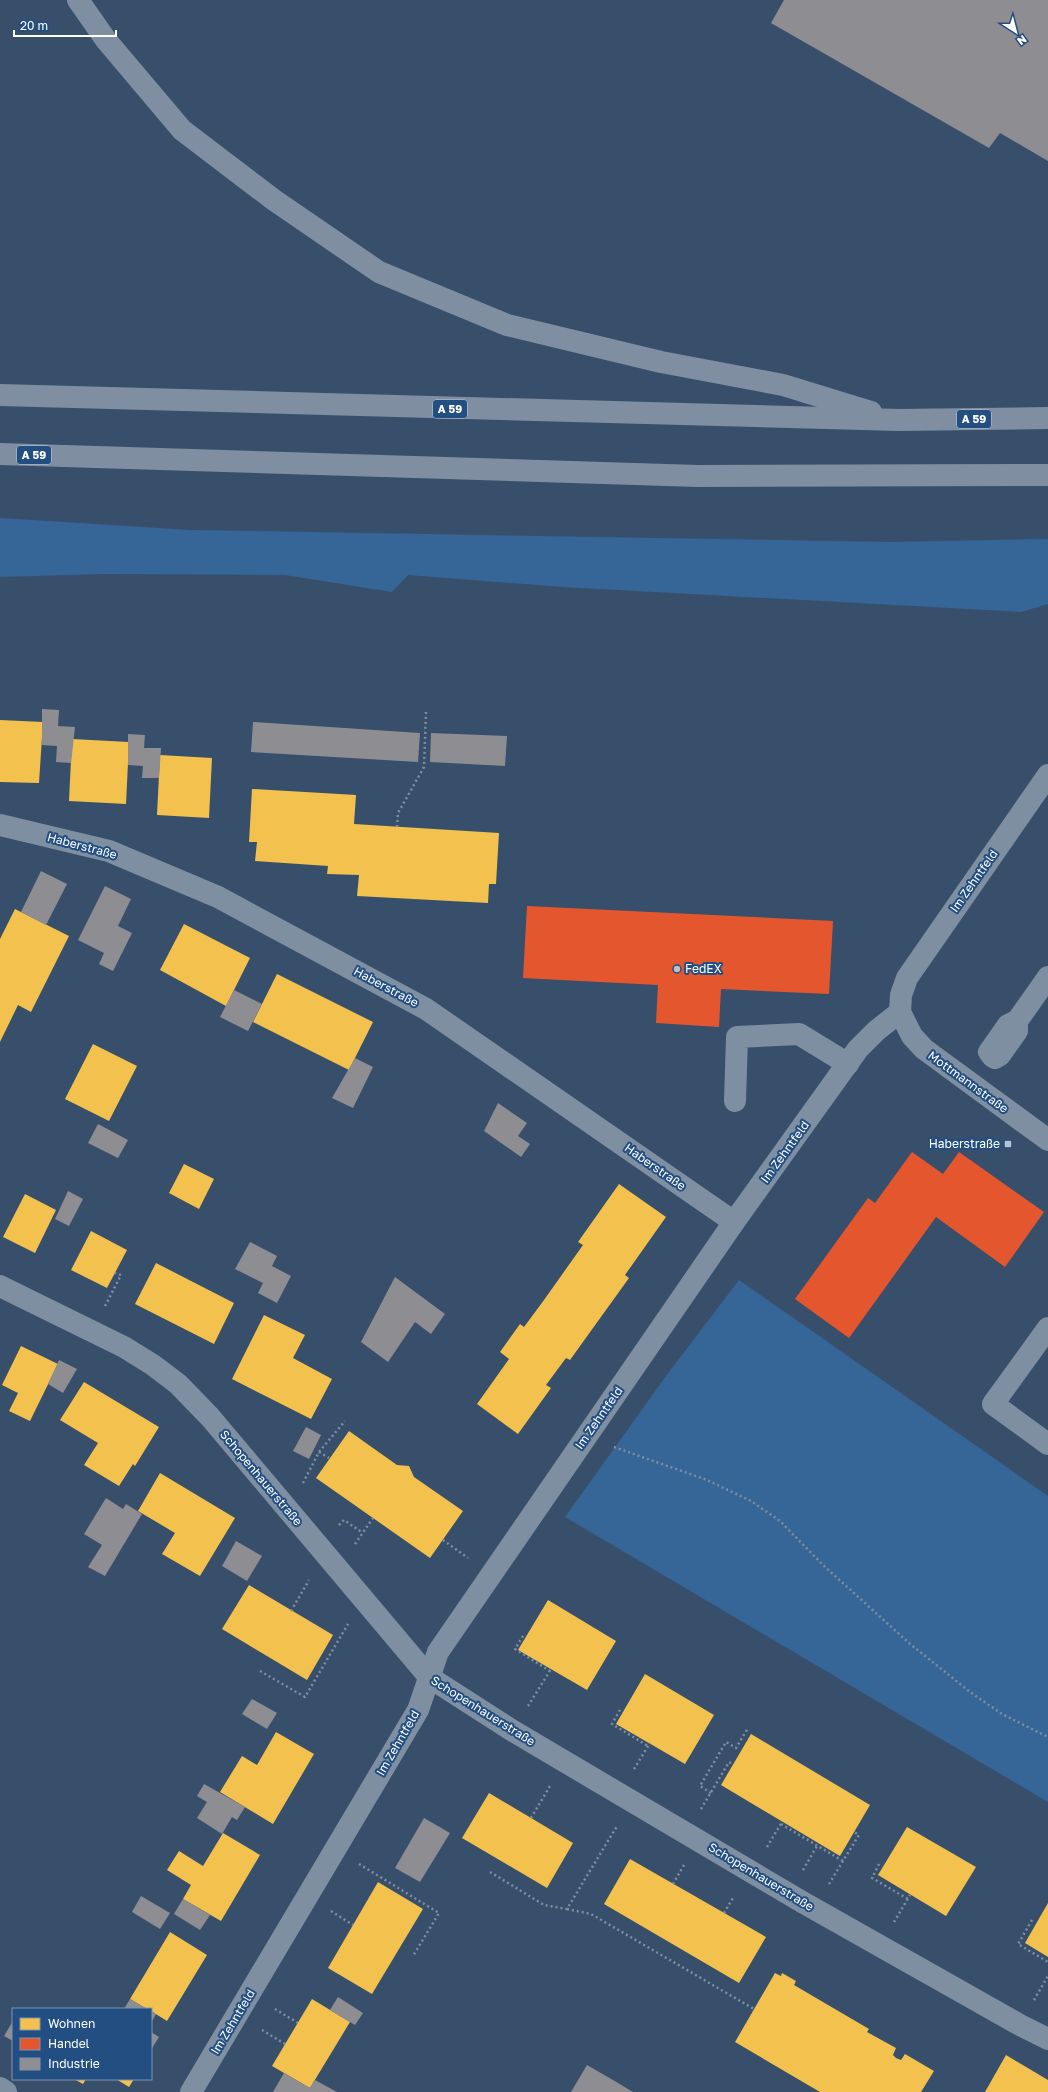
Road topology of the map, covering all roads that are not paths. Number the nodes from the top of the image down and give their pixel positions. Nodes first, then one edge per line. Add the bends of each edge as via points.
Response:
1 (78, 0) edge
2 (0, 395) edge
3 (1048, 418) edge
4 (899, 420) junction
5 (0, 454) edge
6 (1048, 475) edge
7 (1048, 775) edge
8 (0, 826) edge
9 (1045, 989) edge
10 (900, 1012) junction
11 (848, 1064) junction
12 (970, 1084) junction
13 (735, 1101) dead end
14 (1048, 1140) edge
15 (734, 1222) junction
16 (0, 1286) edge
17 (1048, 1328) edge
18 (1048, 1444) edge
19 (429, 1677) junction
20 (1048, 2039) edge
21 (0, 2088) edge
22 (6, 2092) edge
23 (191, 2092) edge

1 - 4 highway via 106,40 182,130 274,200 379,272 507,325 661,362 783,385
2 - 4 highway, A 59
3 - 4 highway, A 59
5 - 6 highway, A 59 via 698,476
7 - 10 street, Im Zehntfeld via 907,978 901,995
8 - 15 street, Haberstraße via 109,851 210,894 426,1009
9 - 12 street via 1015,1024 1017,1031 1000,1055 995,1058 992,1056
10 - 11 street, Im Zehntfeld via 858,1049
10 - 12 street, Mottmannstraße via 912,1036 924,1049
11 - 13 street via 799,1034 737,1037
11 - 15 street, Im Zehntfeld
12 - 14 street, Mottmannstraße
15 - 19 street, Im Zehntfeld via 438,1652
16 - 19 street, Schopenhauerstraße via 147,1361 178,1384 210,1417
17 - 18 street via 993,1404
19 - 20 street, Schopenhauerstraße via 513,1731 804,1903
19 - 23 street, Im Zehntfeld via 418,1710
21 - 22 street

